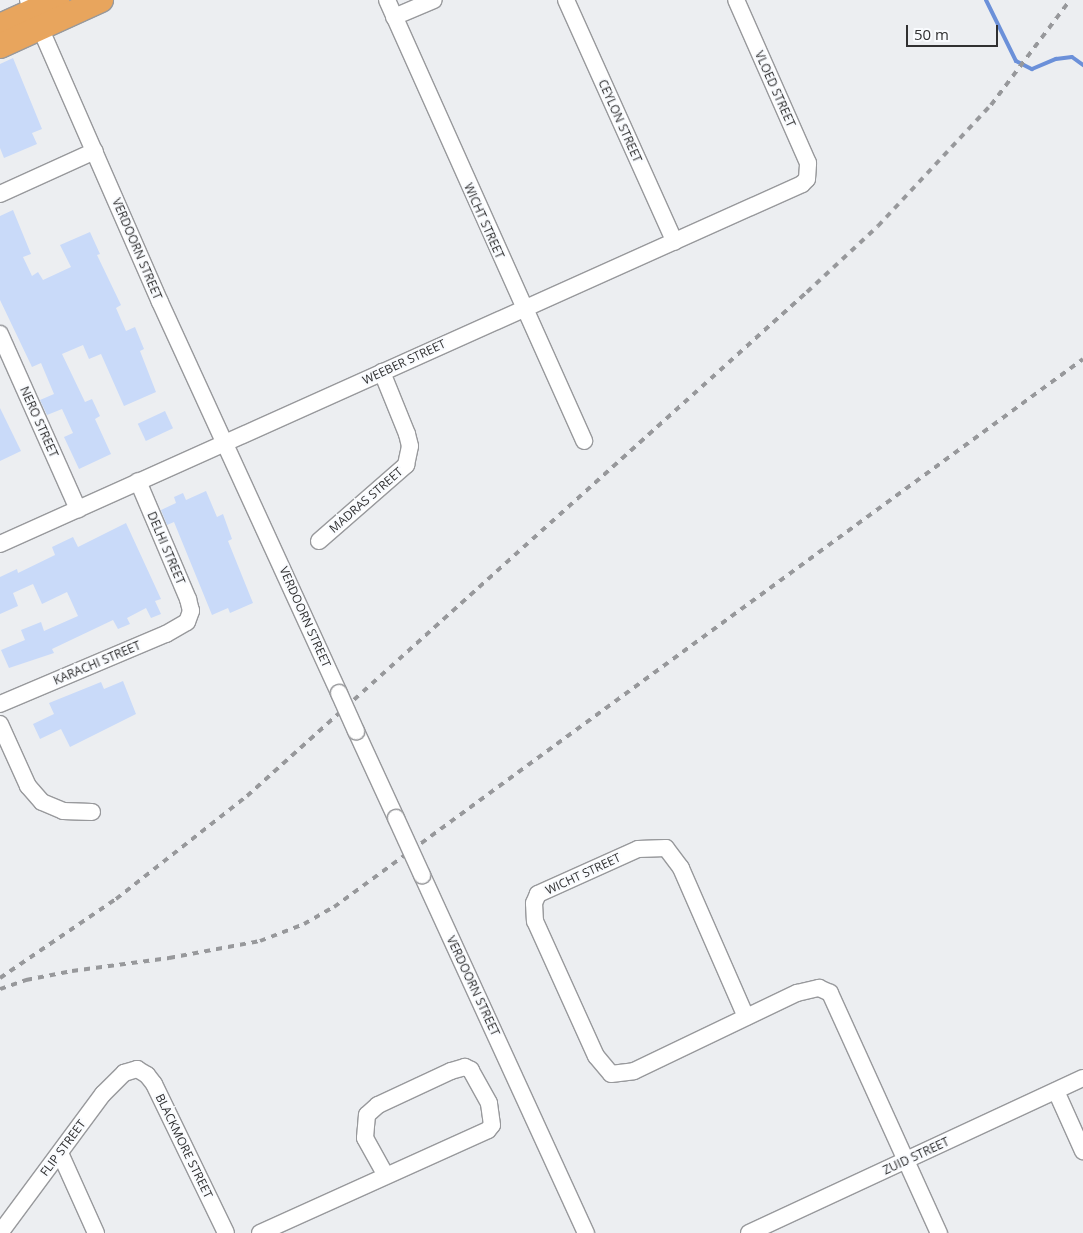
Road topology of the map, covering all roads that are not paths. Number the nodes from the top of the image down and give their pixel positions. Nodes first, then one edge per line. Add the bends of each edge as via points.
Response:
1 (58, 0) edge
2 (102, 0) edge
3 (387, 0) edge
4 (434, 0) edge
5 (566, 0) edge
6 (736, 0) edge
7 (34, 13) edge
8 (394, 17) junction
9 (0, 26) edge
10 (0, 46) edge
11 (95, 151) junction
12 (807, 179) joint
13 (0, 194) edge
14 (675, 242) junction
15 (524, 308) junction
16 (0, 334) edge
17 (382, 372) junction
18 (584, 441) dead end
19 (227, 443) junction
20 (138, 481) junction
21 (78, 509) junction
22 (319, 541) dead end
23 (0, 544) edge
24 (190, 616) joint
25 (0, 704) edge
26 (0, 724) edge
27 (92, 812) dead end
28 (746, 1017) junction
29 (132, 1070) joint
30 (1083, 1078) edge
31 (1056, 1091) junction
32 (1083, 1151) edge
33 (60, 1153) junction
34 (907, 1160) junction
35 (385, 1174) junction
36 (0, 1233) edge
37 (96, 1233) edge
38 (226, 1233) edge
39 (260, 1233) edge
40 (586, 1233) edge
41 (749, 1233) edge
42 (939, 1233) edge

1 - 7 highway
2 - 7 highway
3 - 8 street, WICHT STREET
4 - 8 street
5 - 14 street, CEYLON STREET
6 - 12 street, VLOED STREET via 808,162
7 - 9 highway
7 - 10 highway
7 - 11 street, VERDOORN STREET
8 - 15 street, WICHT STREET
11 - 13 street
11 - 19 street, VERDOORN STREET via 160,302
12 - 14 street, WEEBER STREET via 794,188
14 - 15 street, WEEBER STREET
15 - 17 street, WEEBER STREET
15 - 18 street, WICHT STREET
16 - 21 street, NERO STREET
17 - 19 street, WEEBER STREET
17 - 22 street, MADRAS STREET via 407,434 410,446 406,465
19 - 20 street, WEEBER STREET
19 - 40 street, VERDOORN STREET, bridge
20 - 21 street, WEEBER STREET
20 - 24 street, DELHI STREET via 188,598
21 - 23 street, WEEBER STREET
24 - 25 street, KARACHI STREET via 166,634
26 - 27 street via 21,772 42,802 63,810
28 - 28 street, WICHT STREET via 634,1071 615,1075 606,1072 535,921 534,903 538,894 638,849 666,848 681,868
28 - 34 street, WICHT STREET via 810,988 830,993
29 - 33 street, FLIP STREET via 114,1082
29 - 38 street, BLACKMORE STREET via 147,1075 154,1084
30 - 31 street, ZUID STREET
31 - 32 street
31 - 34 street, ZUID STREET
33 - 36 street, FLIP STREET
33 - 37 street
34 - 41 street, ZUID STREET
34 - 42 street, WICHT STREET
35 - 35 street via 430,1158 488,1130 492,1125 489,1103 471,1070 466,1067 451,1071 378,1105 367,1115 365,1138
35 - 39 street

